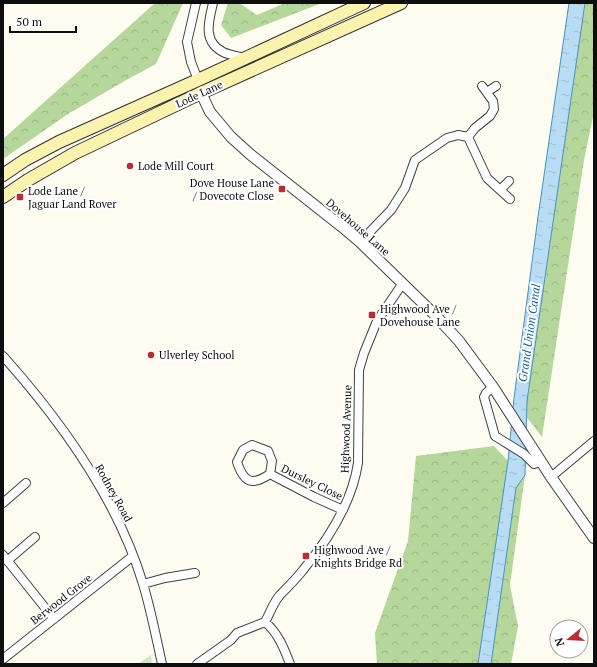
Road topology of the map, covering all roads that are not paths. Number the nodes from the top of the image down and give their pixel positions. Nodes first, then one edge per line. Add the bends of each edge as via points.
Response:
1 (196, 3) edge
2 (213, 3) edge
3 (364, 3) edge
4 (401, 3) edge
5 (244, 58) junction
6 (198, 80) junction
7 (496, 86) dead end
8 (200, 93) junction
9 (468, 137) junction
10 (3, 175) edge
11 (509, 181) dead end
12 (500, 190) junction
13 (3, 197) edge
14 (510, 199) dead end
15 (360, 242) junction
16 (403, 283) junction
17 (3, 356) edge
18 (494, 387) junction
19 (594, 441) edge
20 (540, 462) junction
21 (270, 474) junction
22 (551, 477) junction
23 (26, 484) dead end
24 (3, 503) edge
25 (343, 510) junction
26 (35, 537) dead end
27 (594, 538) edge
28 (133, 556) junction
29 (5, 558) edge
30 (195, 573) dead end
31 (143, 584) junction
32 (54, 619) junction
33 (266, 622) junction
34 (3, 659) edge
35 (162, 664) edge
36 (197, 664) edge
37 (290, 664) edge

1 - 6 street via 186,42
2 - 5 street via 207,27 211,41 222,52
3 - 5 main road, Lode Lane
4 - 8 main road, Lode Lane
5 - 6 main road, Lode Lane
6 - 8 main road, Lode Lane
6 - 10 main road, Lode Lane via 59,142
7 - 9 street via 485,89 493,101 494,109
8 - 13 main road, Lode Lane via 63,159
8 - 15 street, Dovehouse Lane via 210,112 231,137
9 - 12 street via 487,178
9 - 15 street via 458,135 447,138 415,160 405,188 391,210
11 - 12 street
12 - 14 street
15 - 16 street, Dovehouse Lane
16 - 18 street, Dovehouse Lane via 459,341
16 - 25 street, Highwood Avenue via 377,321 359,370 358,463 356,477
17 - 28 street, Rodney Road via 44,403 76,451 117,518
18 - 20 street, Dovehouse Lane
18 - 20 street, Dovehouse Lane via 484,397 495,436 524,454 534,464
19 - 22 street
20 - 22 street, Dovehouse Lane
21 - 21 street, Dursley Close via 260,481 245,479 237,462 243,450 252,445 268,450 272,461
21 - 25 street, Dursley Close
22 - 27 street, Dovehouse Lane
23 - 24 street
25 - 33 street, Highwood Avenue via 304,570 273,605
26 - 29 street
28 - 31 street, Rodney Road
28 - 32 street, Berwood Grove
29 - 32 street
30 - 31 street
31 - 35 street, Rodney Road
32 - 34 street, Berwood Grove
33 - 36 street via 238,633
33 - 37 street via 278,636

